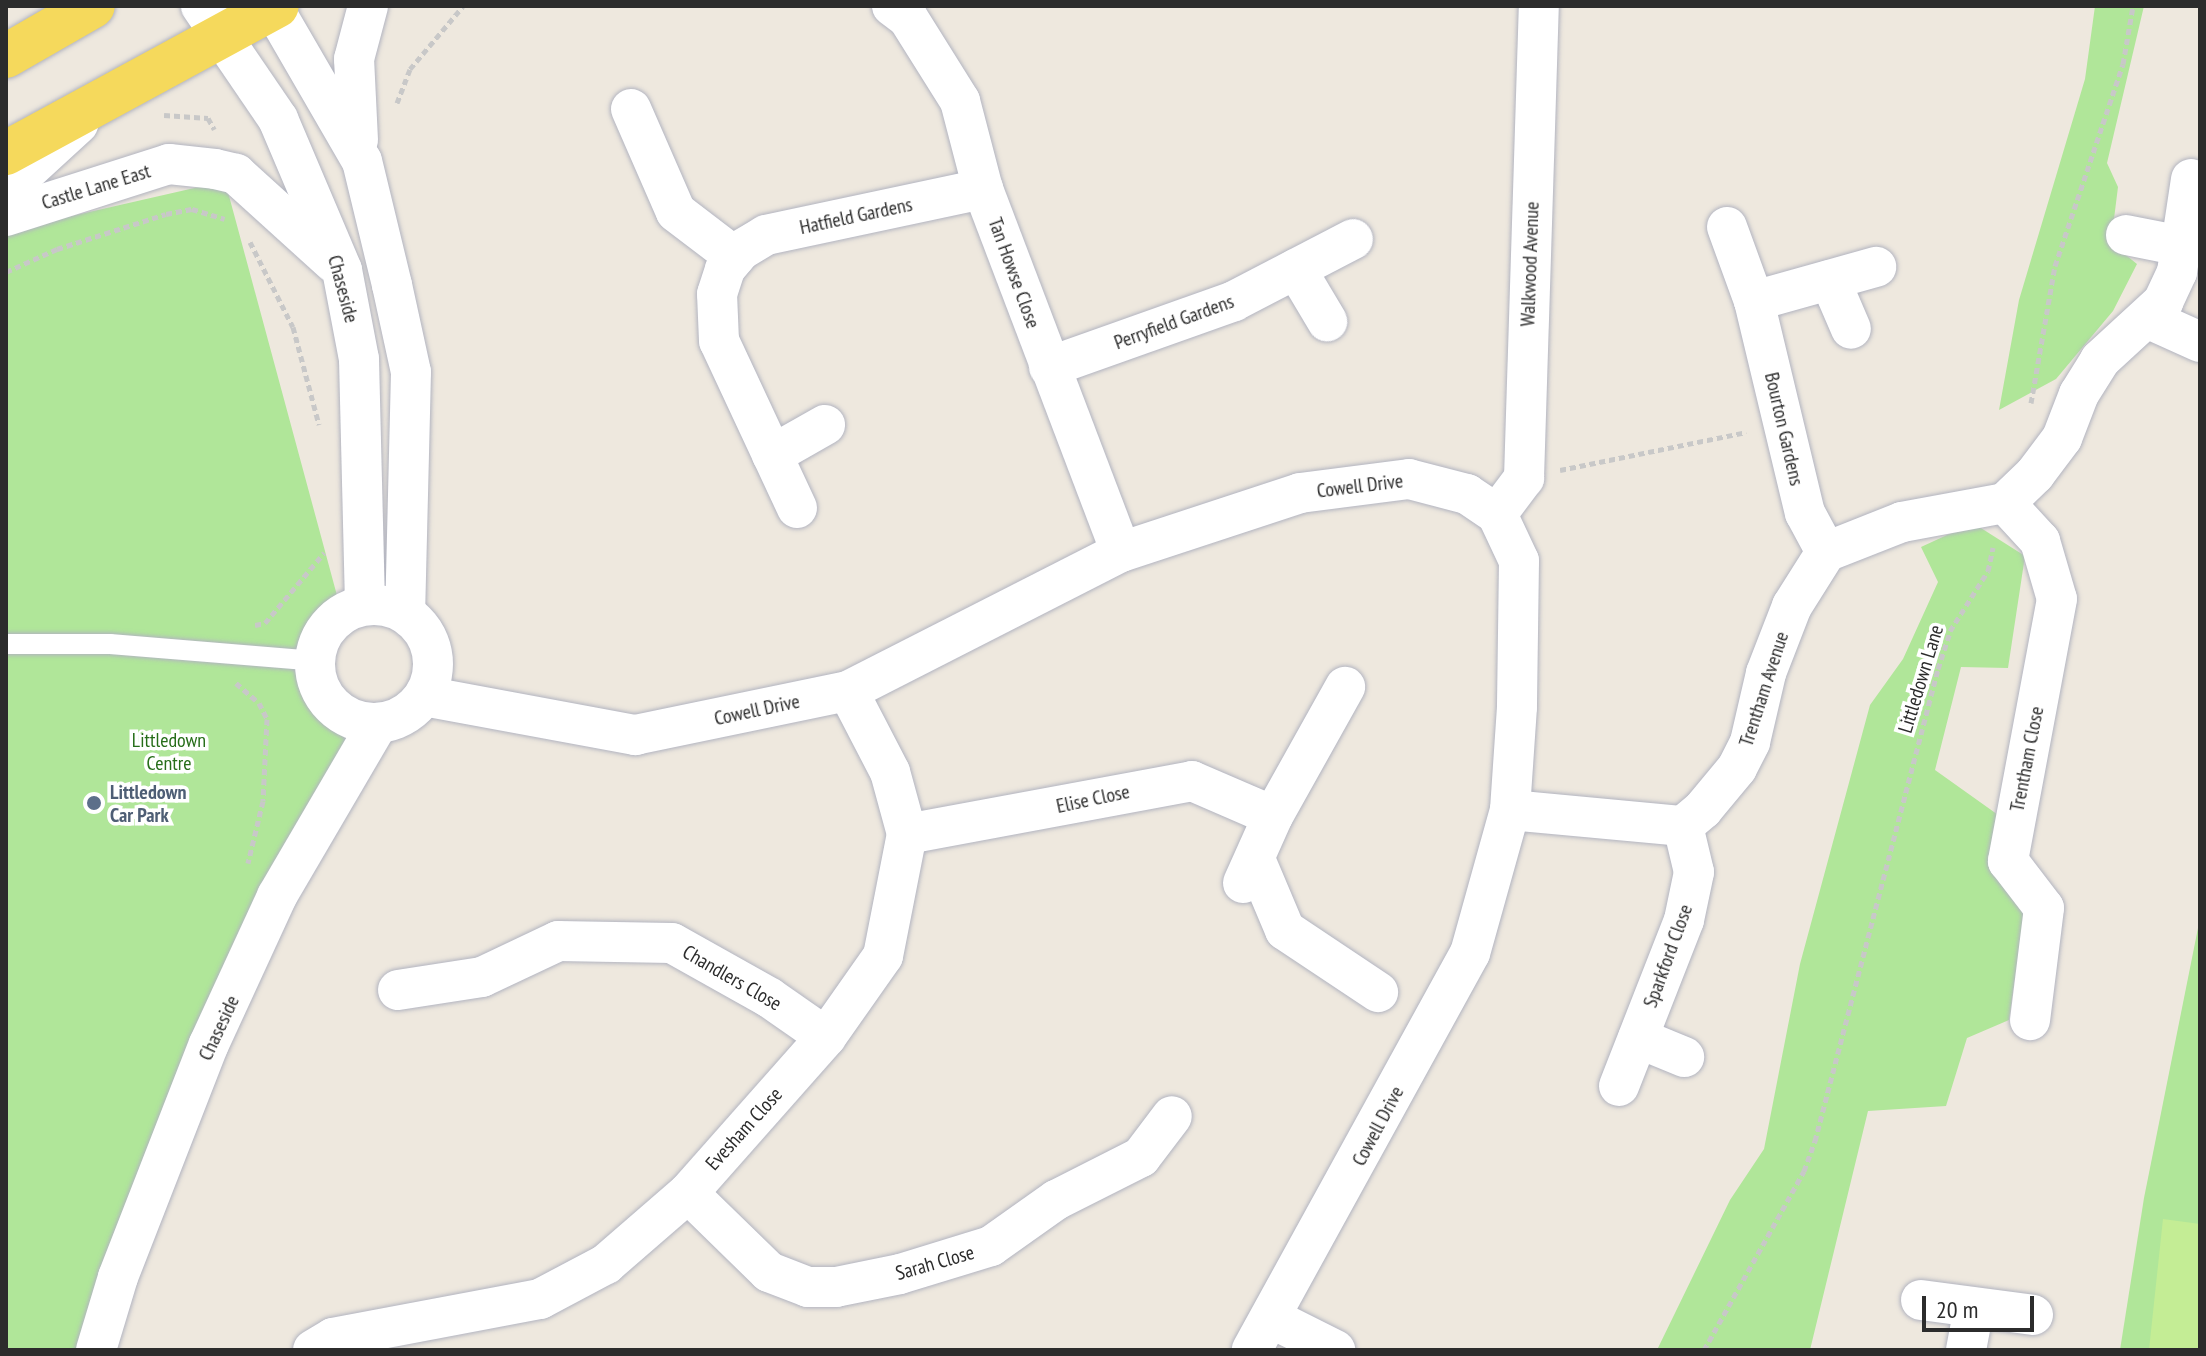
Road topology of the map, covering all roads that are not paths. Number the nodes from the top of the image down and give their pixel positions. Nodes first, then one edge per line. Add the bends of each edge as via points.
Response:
1 (93, 6) edge
2 (368, 6) edge
3 (892, 6) edge
4 (1539, 6) edge
5 (275, 7) edge
6 (213, 20) edge
7 (6, 56) edge
8 (104, 99) junction
9 (631, 109) dead end
10 (6, 153) edge
11 (362, 161) junction
12 (2191, 179) dead end
13 (983, 189) junction
14 (6, 190) edge
15 (6, 216) edge
16 (1727, 227) dead end
17 (2126, 235) dead end
18 (1353, 239) dead end
19 (2181, 246) junction
20 (735, 257) junction
21 (1876, 267) dead end
22 (1296, 269) junction
23 (342, 270) junction
24 (1830, 280) junction
25 (1754, 301) junction
26 (2149, 319) junction
27 (1327, 321) dead end
28 (1851, 329) dead end
29 (2200, 342) edge
30 (1049, 367) junction
31 (825, 425) dead end
32 (772, 455) junction
33 (2005, 503) junction
34 (797, 508) dead end
35 (1497, 514) junction
36 (1121, 552) junction
37 (1826, 552) junction
38 (365, 605) junction
39 (405, 612) junction
40 (6, 644) edge
41 (315, 661) junction
42 (1345, 687) dead end
43 (848, 691) junction
44 (437, 694) junction
45 (378, 723) junction
46 (1510, 810) junction
47 (1273, 816) junction
48 (1683, 826) junction
49 (907, 834) junction
50 (398, 990) dead end
51 (1378, 992) dead end
52 (2030, 1020) dead end
53 (826, 1037) junction
54 (1638, 1038) junction
55 (1684, 1057) dead end
56 (1619, 1086) dead end
57 (1172, 1116) dead end
58 (688, 1193) junction
59 (1921, 1300) dead end
60 (1974, 1308) junction
61 (2033, 1315) dead end
62 (1262, 1334) edge
63 (96, 1350) edge
64 (313, 1350) edge
65 (1335, 1350) edge
66 (1966, 1350) edge

1 - 7 main road
2 - 11 street via 354,59 353,109
3 - 13 street, Tan Howse Close via 908,18 960,101
4 - 35 street, Walkwood Avenue via 1524,478
5 - 6 main road
5 - 11 street
6 - 8 main road
6 - 23 street, Chaseside via 278,119
8 - 10 main road
8 - 14 street
9 - 20 street via 660,186 676,212
11 - 39 street via 411,372
12 - 19 street
13 - 20 street, Hatfield Gardens via 766,235
13 - 30 street, Tan Howse Close
15 - 23 street, Castle Lane East via 169,164 215,169 236,174
16 - 25 street, Bourton Gardens
17 - 19 street
18 - 22 street, Perryfield Gardens
19 - 26 street via 2177,272
20 - 32 street, Hatfield Gardens via 717,294 719,341
21 - 24 street
22 - 27 street
22 - 30 street, Perryfield Gardens via 1234,301
23 - 38 street, Chaseside via 359,359
24 - 25 street
24 - 28 street
25 - 37 street, Bourton Gardens via 1805,513
26 - 29 street
26 - 33 street via 2100,360 2062,438
30 - 36 street, Tan Howse Close
31 - 32 street
32 - 34 street, Hatfield Gardens
33 - 37 street via 1902,522
33 - 52 street, Trentham Close via 2040,541 2057,599 2008,861 2044,908
35 - 36 street, Cowell Drive via 1467,494 1409,479 1300,493
35 - 46 street, Cowell Drive via 1519,561 1522,595
36 - 43 street, Cowell Drive
37 - 48 street, Trentham Avenue via 1792,606 1737,768
38 - 39 street
38 - 41 street via 342,614 325,631
39 - 44 street via 429,640
40 - 41 lane via 110,644
41 - 45 street via 319,687 338,711
42 - 47 street
43 - 44 street, Cowell Drive via 635,735
43 - 49 street, Evesham Close via 890,772
44 - 45 street via 397,719
45 - 63 street, Chaseside via 277,896 209,1044 118,1277
46 - 48 street
46 - 62 street, Cowell Drive via 1470,953
47 - 49 street, Elise Close via 1216,787 1192,781
47 - 51 street via 1249,871 1285,930
48 - 54 street, Sparkford Close via 1694,872 1684,920
49 - 53 street, Evesham Close via 883,956
50 - 53 street, Chandlers Close via 482,977 558,941 672,943 770,998
53 - 58 street, Evesham Close
54 - 55 street
54 - 56 street, Sparkford Close
57 - 58 street, Sarah Close via 1141,1157 1056,1200 991,1246 836,1287 808,1287 769,1272
58 - 64 street, Evesham Close via 606,1264 540,1299 333,1338
59 - 60 street
60 - 61 street
60 - 66 street
62 - 65 street

